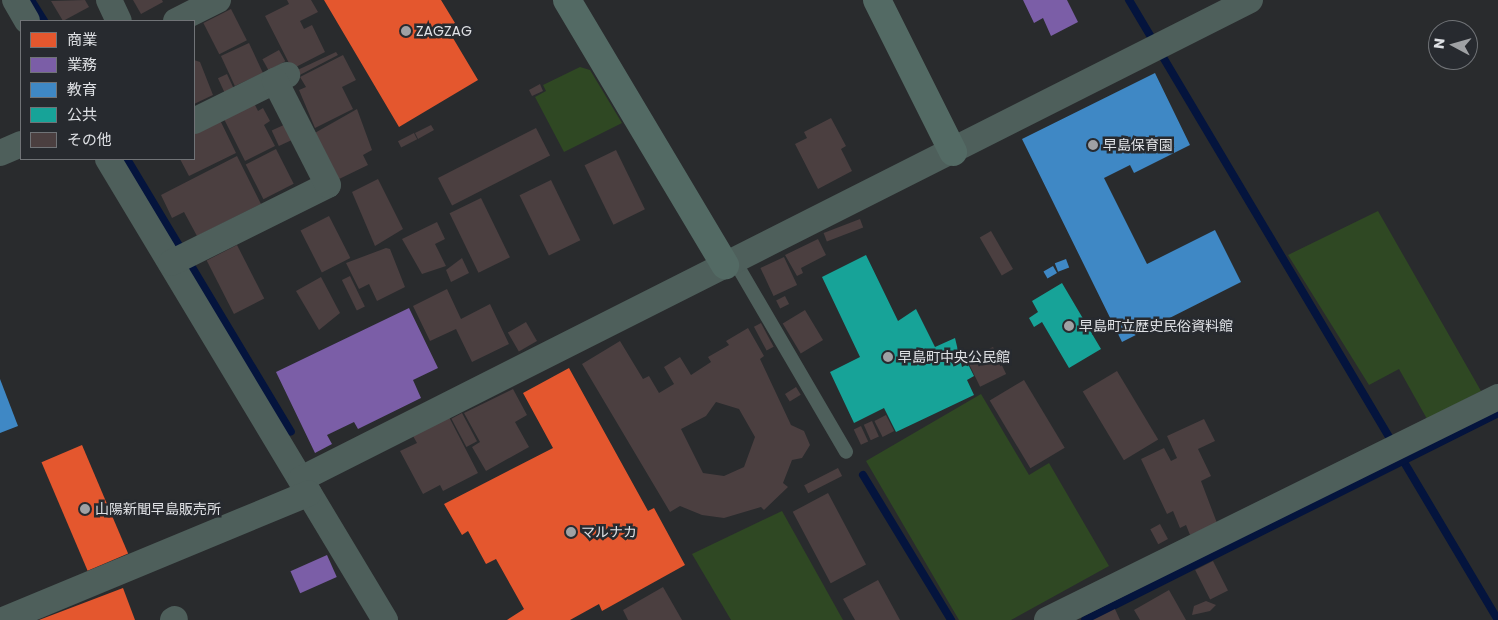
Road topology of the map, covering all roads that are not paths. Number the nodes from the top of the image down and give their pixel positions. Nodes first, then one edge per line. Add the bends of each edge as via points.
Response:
1 (15, 0) edge
2 (110, 0) edge
3 (218, 0) edge
4 (567, 0) edge
5 (877, 0) edge
6 (1250, 0) edge
7 (26, 20) edge
8 (119, 20) edge
9 (178, 20) edge
10 (195, 121) edge
11 (20, 144) edge
12 (953, 152) junction
13 (0, 153) edge
14 (113, 160) edge
15 (180, 258) junction
16 (729, 263) junction
17 (1498, 397) edge
18 (846, 452) dead end
19 (305, 486) junction
20 (32, 614) edge
21 (1050, 619) edge
22 (3, 620) edge
23 (385, 620) edge

1 - 7 street
2 - 8 street
3 - 9 street
4 - 16 street
5 - 12 street
6 - 12 street
10 - 15 street via 281,78 328,185
11 - 13 street
12 - 16 street
14 - 15 street
15 - 19 street
16 - 18 lane
16 - 19 street
17 - 21 street
19 - 20 street
19 - 23 street
20 - 22 street

